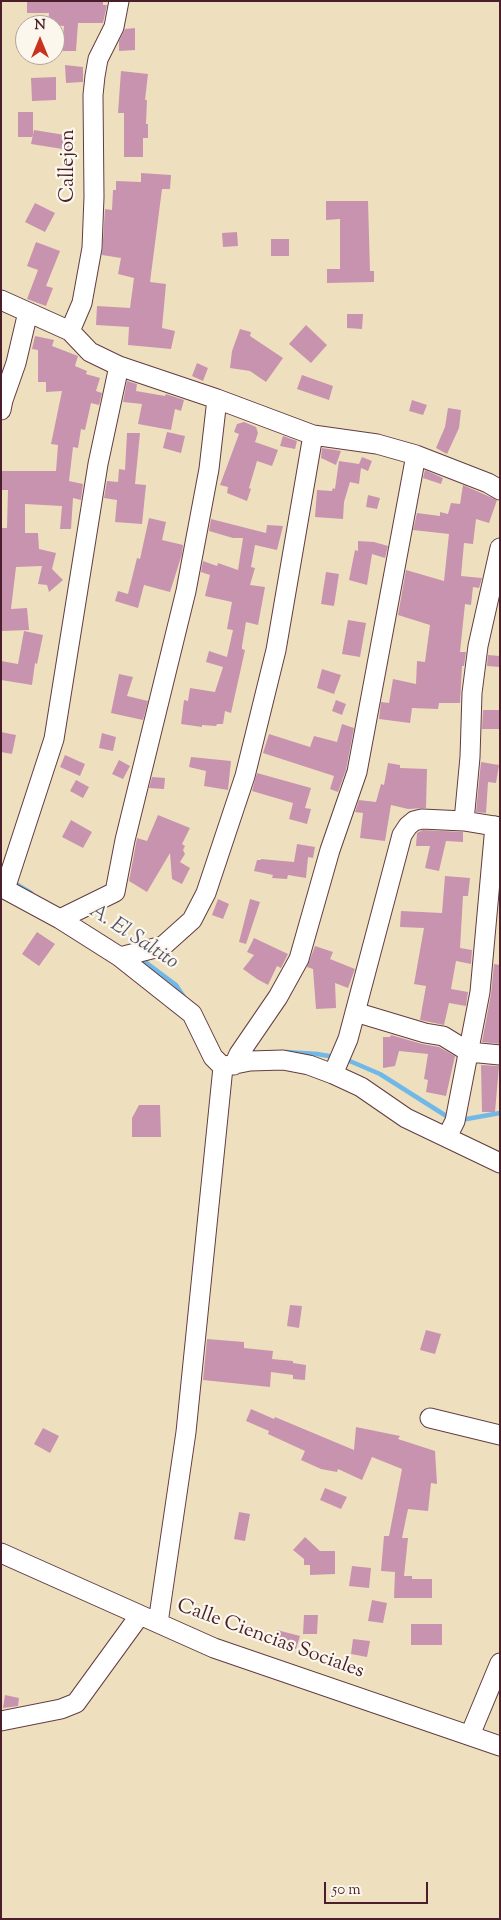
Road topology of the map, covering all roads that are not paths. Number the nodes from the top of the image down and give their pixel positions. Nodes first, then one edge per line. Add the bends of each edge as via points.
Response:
1 (119, 1) edge
2 (1, 300) edge
3 (28, 312) junction
4 (70, 332) junction
5 (119, 366) junction
6 (217, 399) junction
7 (1, 410) edge
8 (313, 434) junction
9 (416, 455) junction
10 (500, 490) edge
11 (500, 548) edge
12 (464, 821) junction
13 (497, 826) edge
14 (3, 888) edge
15 (60, 919) junction
16 (120, 957) junction
17 (354, 1012) junction
18 (469, 1052) junction
19 (500, 1055) edge
20 (229, 1066) junction
21 (333, 1074) junction
22 (447, 1136) junction
23 (500, 1163) edge
24 (430, 1418) dead end
25 (500, 1435) edge
26 (1, 1554) edge
27 (140, 1615) junction
28 (158, 1623) junction
29 (500, 1663) edge
30 (1, 1721) edge
31 (470, 1735) junction
32 (500, 1746) edge

1 - 4 street, Callejon via 114,27 98,59 95,76 92,248 82,303
2 - 3 street
3 - 4 street
3 - 7 street
4 - 5 street via 90,352
5 - 6 street
5 - 14 street via 98,464 54,739
6 - 8 street
6 - 15 street via 209,469 186,591 115,892
8 - 9 street via 376,444
8 - 16 street via 276,650 245,776 206,893 192,920 163,946
9 - 10 street
9 - 20 street via 358,772 330,850 298,959 278,997
11 - 12 street via 478,646
12 - 13 street
12 - 17 street via 422,819 414,821 402,835
13 - 18 street via 480,992
14 - 15 street
15 - 16 street
16 - 20 street via 192,1014 213,1057
17 - 18 street via 443,1036
17 - 21 street via 348,1039
18 - 19 street
18 - 22 street via 455,1121
20 - 21 street via 250,1061 283,1060
20 - 28 street via 186,1432
21 - 22 street via 361,1087 406,1118
22 - 23 street
24 - 25 street
26 - 27 street, Calle Ciencias Sociales
27 - 28 street, Calle Ciencias Sociales
27 - 30 street via 76,1703 62,1709
28 - 31 street, Calle Ciencias Sociales via 214,1648
29 - 31 street
31 - 32 street, Calle Ciencias Sociales

